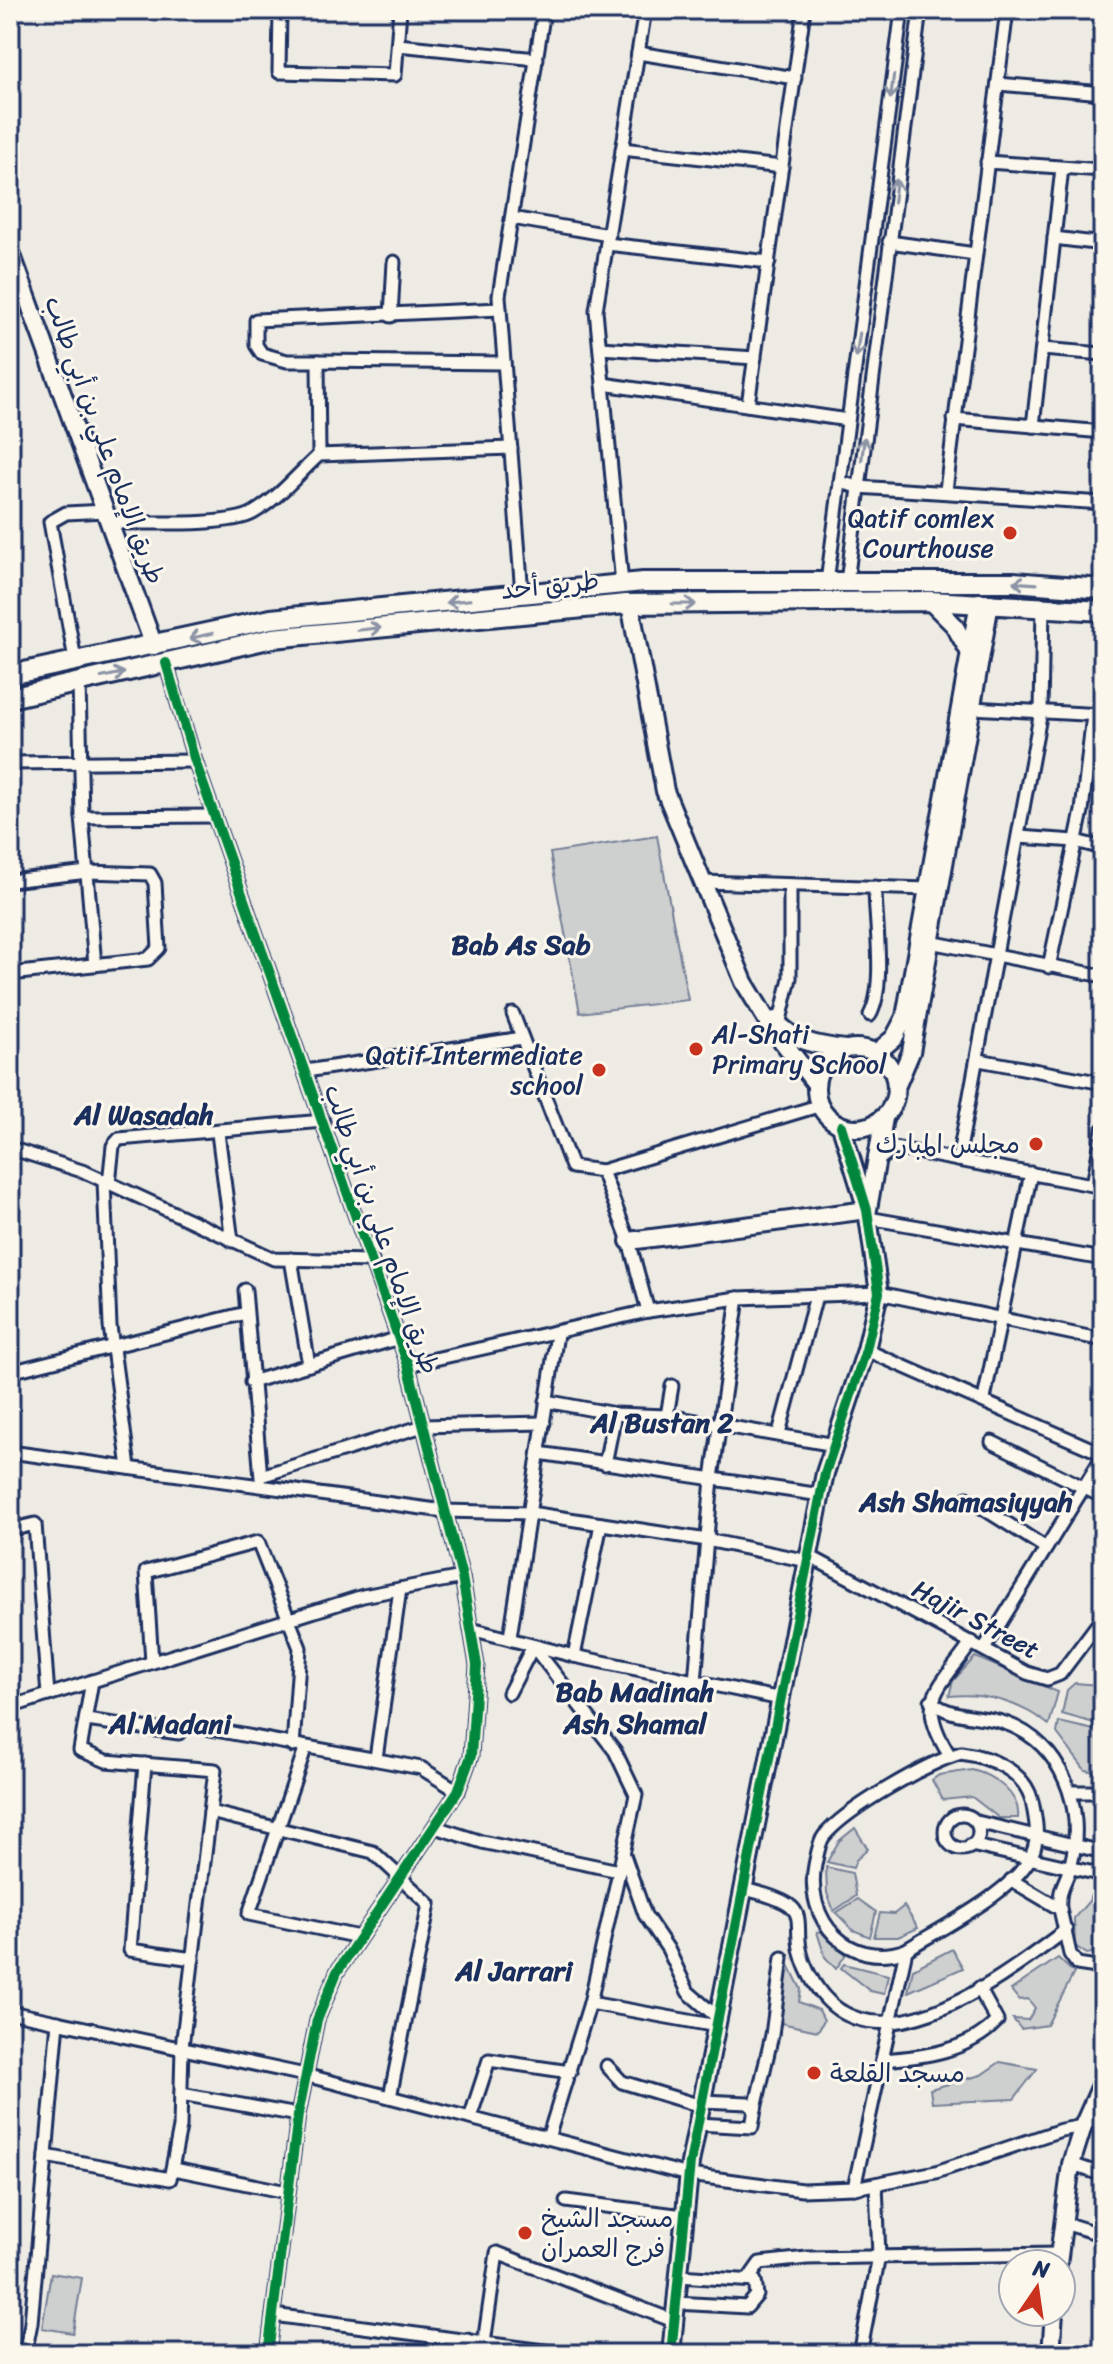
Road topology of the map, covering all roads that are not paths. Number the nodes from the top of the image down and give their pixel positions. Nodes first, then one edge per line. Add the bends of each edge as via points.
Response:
1 (280, 10) edge
2 (400, 10) edge
3 (544, 10) edge
4 (645, 10) edge
5 (804, 10) edge
6 (902, 10) edge
7 (920, 10) edge
8 (1007, 10) edge
9 (398, 45) junction
10 (638, 53) junction
11 (537, 59) junction
12 (795, 78) junction
13 (998, 84) junction
14 (1103, 93) edge
15 (622, 149) junction
16 (987, 162) junction
17 (782, 167) junction
18 (1062, 168) junction
19 (1103, 170) edge
20 (512, 218) junction
21 (1054, 238) junction
22 (608, 239) junction
23 (889, 242) junction
24 (1103, 244) edge
25 (10, 250) edge
26 (975, 254) junction
27 (394, 262) dead end
28 (769, 262) junction
29 (500, 309) junction
30 (391, 316) junction
31 (600, 348) junction
32 (1042, 349) junction
33 (1103, 354) edge
34 (755, 358) junction
35 (318, 361) junction
36 (504, 363) junction
37 (603, 384) junction
38 (748, 405) junction
39 (954, 419) junction
40 (848, 420) junction
41 (1033, 426) junction
42 (1103, 432) edge
43 (511, 448) junction
44 (319, 455) junction
45 (840, 482) junction
46 (858, 487) junction
47 (946, 490) junction
48 (1103, 503) edge
49 (107, 517) junction
50 (827, 582) junction
51 (847, 582) junction
52 (622, 584) junction
53 (1103, 589) edge
54 (522, 594) junction
55 (930, 601) junction
56 (984, 602) junction
57 (630, 604) junction
58 (1043, 606) junction
59 (1103, 611) edge
60 (154, 646) junction
61 (970, 653) junction
62 (79, 660) junction
63 (166, 663) junction
64 (10, 675) edge
65 (79, 682) junction
66 (10, 698) edge
67 (972, 708) junction
68 (1041, 711) junction
69 (1098, 715) edge
70 (81, 761) junction
71 (195, 761) junction
72 (10, 763) edge
73 (214, 816) junction
74 (82, 817) junction
75 (1019, 837) junction
76 (1075, 841) junction
77 (1103, 848) edge
78 (88, 872) junction
79 (10, 881) edge
80 (703, 882) junction
81 (790, 885) junction
82 (875, 887) junction
83 (928, 889) junction
84 (930, 942) junction
85 (997, 958) junction
86 (95, 965) junction
87 (1049, 967) junction
88 (10, 974) edge
89 (1103, 976) edge
90 (744, 982) junction
91 (513, 1014) dead end
92 (870, 1015) dead end
93 (779, 1025) junction
94 (522, 1038) junction
95 (845, 1049) junction
96 (876, 1053) junction
97 (979, 1060) junction
98 (306, 1071) junction
99 (1103, 1083) edge
100 (816, 1084) junction
101 (897, 1085) junction
102 (818, 1106) junction
103 (884, 1118) junction
104 (323, 1121) junction
105 (841, 1126) junction
106 (1103, 1129) edge
107 (218, 1133) junction
108 (10, 1148) edge
109 (958, 1160) junction
110 (876, 1162) junction
111 (602, 1171) junction
112 (1031, 1173) junction
113 (107, 1182) junction
114 (1098, 1186) edge
115 (868, 1214) junction
116 (232, 1241) junction
117 (629, 1241) junction
118 (1017, 1242) junction
119 (291, 1259) junction
120 (1103, 1259) edge
121 (372, 1261) junction
122 (245, 1290) dead end
123 (879, 1293) junction
124 (816, 1296) junction
125 (738, 1298) junction
126 (648, 1311) junction
127 (246, 1313) junction
128 (1000, 1321) junction
129 (557, 1334) junction
130 (399, 1338) junction
131 (1103, 1340) edge
132 (112, 1347) junction
133 (866, 1350) junction
134 (309, 1365) junction
135 (408, 1365) junction
136 (10, 1372) edge
137 (251, 1382) junction
138 (672, 1386) dead end
139 (984, 1399) junction
140 (546, 1401) junction
141 (615, 1414) junction
142 (667, 1416) junction
143 (544, 1423) junction
144 (721, 1424) junction
145 (423, 1426) junction
146 (779, 1433) junction
147 (992, 1442) dead end
148 (835, 1445) junction
149 (10, 1452) edge
150 (539, 1453) junction
151 (1103, 1455) edge
152 (605, 1464) junction
153 (129, 1468) junction
154 (712, 1478) junction
155 (260, 1480) junction
156 (1083, 1489) junction
157 (821, 1495) junction
158 (1103, 1497) edge
159 (967, 1498) dead end
160 (444, 1511) junction
161 (530, 1513) junction
162 (601, 1524) junction
163 (10, 1530) edge
164 (707, 1540) junction
165 (1046, 1548) junction
166 (808, 1558) junction
167 (462, 1577) junction
168 (400, 1589) junction
169 (1103, 1617) edge
170 (289, 1619) junction
171 (471, 1629) junction
172 (510, 1637) junction
173 (533, 1646) junction
174 (978, 1646) junction
175 (574, 1656) junction
176 (152, 1662) junction
177 (92, 1681) junction
178 (695, 1682) junction
179 (509, 1693) dead end
180 (48, 1695) junction
181 (781, 1699) junction
182 (931, 1701) junction
183 (10, 1707) edge
184 (86, 1720) junction
185 (210, 1729) dead end
186 (179, 1733) dead end
187 (299, 1747) junction
188 (950, 1756) junction
189 (376, 1758) junction
190 (145, 1764) junction
191 (458, 1791) junction
192 (1071, 1792) junction
193 (1103, 1792) edge
194 (210, 1812) junction
195 (977, 1822) junction
196 (435, 1827) junction
197 (278, 1830) junction
198 (1035, 1837) junction
199 (971, 1845) junction
200 (1075, 1846) junction
201 (1103, 1852) edge
202 (623, 1854) junction
203 (1030, 1858) junction
204 (1071, 1868) junction
205 (619, 1871) junction
206 (1103, 1875) edge
207 (400, 1879) junction
208 (1011, 1880) junction
209 (744, 1889) junction
210 (1060, 1909) junction
211 (1066, 1930) junction
212 (359, 1937) junction
213 (906, 1950) junction
214 (782, 1958) dead end
215 (193, 1959) junction
216 (1103, 1968) edge
217 (979, 1988) junction
218 (590, 2003) junction
219 (10, 2012) edge
220 (58, 2022) junction
221 (717, 2022) junction
222 (890, 2024) junction
223 (182, 2047) junction
224 (882, 2060) junction
225 (607, 2066) dead end
226 (570, 2072) junction
227 (305, 2075) junction
228 (1103, 2081) edge
229 (181, 2094) junction
230 (390, 2097) junction
231 (702, 2104) junction
232 (755, 2109) junction
233 (1103, 2114) edge
234 (298, 2115) junction
235 (470, 2118) junction
236 (697, 2124) junction
237 (1083, 2126) junction
238 (548, 2138) junction
239 (46, 2156) junction
240 (1071, 2164) junction
241 (174, 2169) junction
242 (689, 2175) junction
243 (1103, 2175) edge
244 (876, 2184) junction
245 (854, 2188) junction
246 (287, 2192) junction
247 (566, 2201) dead end
248 (684, 2216) junction
249 (1064, 2223) junction
250 (1103, 2235) edge
251 (1061, 2248) edge
252 (879, 2256) junction
253 (997, 2258) edge
254 (679, 2276) junction
255 (748, 2280) junction
256 (676, 2303) junction
257 (273, 2315) junction
258 (674, 2321) junction
259 (1053, 2328) edge
260 (467, 2340) junction
261 (484, 2343) junction
262 (25, 2354) edge
263 (268, 2354) edge
264 (465, 2354) edge
265 (567, 2354) edge
266 (671, 2354) edge
267 (860, 2354) edge
268 (1051, 2354) edge

1 - 9 street via 279,72 395,75
2 - 9 street
3 - 11 street
4 - 10 street
5 - 12 street
6 -> 40 street
23 -> 7 street
8 - 13 street
9 - 11 street
10 - 12 street
10 - 15 street
11 - 20 street
12 - 17 street
13 - 14 street
13 - 16 street
15 - 17 street
15 - 22 street
16 - 18 street
16 - 26 street
17 - 28 street
18 - 19 street
18 - 21 street
20 - 22 street
20 - 29 street
21 - 24 street
21 - 32 street
22 - 28 street
22 - 31 street via 596,310
23 - 26 street
46 -> 23 street
25 - 49 street, طريق الإمام علي بن أبي طالب
26 - 39 street
27 - 30 street
28 - 34 street
29 - 30 street
29 - 36 street
30 - 35 street via 256,320 256,345 262,354
31 - 34 street
31 - 37 street
32 - 33 street
32 - 41 street
34 - 38 street
35 - 36 street
35 - 44 street
36 - 43 street
37 - 38 street
37 - 52 street
38 - 40 street
39 - 41 street
39 - 47 street
40 - 45 street
41 - 42 street
43 - 44 street
43 - 54 street
44 - 49 street via 250,515 224,520
45 - 46 street
45 - 50 street
46 - 47 street
46 - 51 street
47 - 48 street
49 - 60 street, طريق الإمام علي بن أبي طالب
49 - 62 street via 66,513 50,522
50 - 51 main road, طريق أحد
50 - 52 main road, طريق أحد
53 -> 51 main road, طريق أحد via 1013,582
52 - 54 main road, طريق أحد
54 -> 60 main road, طريق أحد via 271,619
55 - 56 main road, طريق أحد
57 -> 55 main road, طريق أحد
55 - 61 street via 954,625
56 - 58 main road, طريق أحد
56 - 61 street
56 - 67 street
63 -> 57 main road, طريق أحد via 273,638
57 - 80 street via 665,791
58 - 59 main road, طريق أحد
58 - 68 street
60 - 62 main road, طريق أحد
61 - 83 street
62 - 64 main road, طريق أحد
65 -> 63 main road, طريق أحد
63 - 71 street, طريق الإمام علي بن أبي طالب
65 - 66 main road, طريق أحد
65 - 70 street
67 - 68 street
67 - 84 street
68 - 69 street
68 - 75 street
69 - 76 street
70 - 71 street
70 - 72 street
70 - 74 street
71 - 73 street, طريق الإمام علي بن أبي طالب
73 - 74 street
73 - 98 street, طريق الإمام علي بن أبي طالب
74 - 78 street
75 - 76 street
75 - 85 street
76 - 77 street
76 - 87 street
78 - 79 street
78 - 86 street
78 - 86 street via 140,871 155,883 156,954
80 - 81 street
80 - 90 street
81 - 82 street
81 - 93 street via 790,978
82 - 83 street
82 - 92 street via 876,1005
83 - 96 street via 905,1017 894,1038
84 - 85 street
84 - 101 street via 911,1052
85 - 87 street
85 - 97 street
86 - 88 street
87 - 89 street
90 - 93 street
90 - 100 street
91 - 94 street
93 - 95 street via 813,1045
94 - 98 street
94 - 111 street via 572,1167
95 - 96 street
95 - 100 street via 828,1058
96 - 101 street via 890,1066
97 - 99 street
97 - 109 street
98 - 104 street, طريق الإمام علي بن أبي طالب
100 - 102 street
101 - 103 street
102 - 105 street
102 - 111 street
103 - 105 street via 863,1128
103 - 110 street
104 - 107 street
104 - 121 street, طريق الإمام علي بن أبي طالب
105 - 115 street
106 - 114 street
107 - 113 street via 115,1141
107 - 116 street
108 - 113 street
109 - 110 street via 894,1148
109 - 112 street
110 - 115 street
111 - 117 street
112 - 114 street
112 - 118 street
113 - 116 street
113 - 132 street
115 - 117 street
115 - 118 street
115 - 123 street
116 - 119 street via 274,1259
117 - 126 street
118 - 120 street
118 - 128 street
119 - 121 street
119 - 134 street
121 - 130 street, طريق الإمام علي بن أبي طالب
122 - 127 street
123 - 124 street
123 - 128 street
123 - 133 street
124 - 125 street
124 - 146 street
125 - 126 street
125 - 144 street
126 - 129 street
127 - 132 street
127 - 137 street
128 - 131 street
128 - 139 street
129 - 135 street
129 - 140 street
130 - 134 street
130 - 135 street, طريق الإمام علي بن أبي طالب
132 - 136 street
132 - 153 street
133 - 139 street
133 - 148 street
134 - 137 street
135 - 145 street, طريق الإمام علي بن أبي طالب
137 - 155 street
138 - 142 street
139 - 151 street
140 - 141 street
140 - 143 street
141 - 142 street
141 - 152 street
142 - 144 street
143 - 145 street
143 - 150 street
144 - 146 street
144 - 154 street
145 - 155 street
145 - 160 street, طريق الإمام علي بن أبي طالب
146 - 148 street
147 - 156 street
148 - 157 street
149 - 153 street, Hajir Street
150 - 152 street
150 - 161 street
151 - 156 street
152 - 154 street
153 - 155 street, Hajir Street
154 - 157 street
154 - 164 street
155 - 160 street, Hajir Street
156 - 158 street
156 - 165 street
157 - 166 street
159 - 165 street
160 - 161 street, Hajir Street
160 - 167 street, طريق الإمام علي بن أبي طالب
161 - 162 street, Hajir Street
161 - 172 street
162 - 164 street, Hajir Street
162 - 175 street
163 - 180 street via 35,1524
164 - 166 street, Hajir Street
164 - 178 street
165 - 174 street
166 - 174 street, Hajir Street
166 - 181 street
167 - 168 street
167 - 171 street, طريق الإمام علي بن أبي طالب
168 - 170 street
168 - 189 street
169 - 174 street, Hajir Street via 1060,1674 1047,1679
170 - 176 street
170 - 176 street via 258,1542 146,1572
170 - 187 street via 300,1648
171 - 172 street
171 - 191 street, طريق الإمام علي بن أبي طالب via 477,1706 471,1756
172 - 173 street
173 - 175 street
173 - 179 street
173 - 202 street via 615,1751 636,1795
174 - 182 street
175 - 178 street
176 - 177 street
177 - 180 street
177 - 184 street
178 - 181 street
180 - 183 street
181 - 209 street
182 - 188 street via 931,1723
182 - 192 street via 940,1710 1005,1722 1031,1734 1050,1753
184 - 186 street
184 - 190 street via 80,1750 106,1761
185 - 187 street
187 - 189 street
187 - 197 street
188 - 198 street via 983,1756 1028,1787
188 - 213 street via 873,1798 823,1837 817,1855 811,1884 823,1925 851,1948 892,1955
189 - 191 street via 421,1768
190 - 194 street via 215,1770
190 - 215 street via 130,1950
191 - 196 street, طريق الإمام علي بن أبي طالب
192 - 193 street
192 - 200 street
194 - 197 street
194 - 215 street
195 - 198 street
195 - 199 street via 979,1837
195 - 199 street via 958,1815 945,1829 954,1847
196 - 205 street
196 - 207 street, طريق الإمام علي بن أبي طالب
197 - 207 street via 373,1852
197 - 212 street via 249,1914
198 - 200 street
198 - 203 street
199 - 203 street
200 - 201 street
200 - 204 street
202 - 205 street
202 - 221 street via 645,1915 688,1992
203 - 204 street
203 - 208 street
204 - 206 street
204 - 210 street via 1059,1894
205 - 218 street
207 - 212 street, طريق الإمام علي بن أبي طالب
207 - 230 street via 429,1904
208 - 210 street
208 - 213 street
209 - 221 street
209 - 222 street via 791,1905 807,1971 833,2005
210 - 211 street
211 - 216 street via 1077,1964
211 - 217 street
212 - 227 street, طريق الإمام علي بن أبي طالب via 317,2020
213 - 222 street
214 - 232 street
215 - 223 street
217 - 222 street via 921,2018
217 - 224 street via 997,2021 989,2030 946,2052
218 - 221 street
218 - 226 street
219 - 220 street
220 - 223 street
220 - 239 street
221 - 231 street
222 - 224 street
223 - 227 street
223 - 229 street
224 - 245 street
225 - 231 street via 622,2082
226 - 235 street via 489,2060
226 - 238 street
227 - 230 street
227 - 234 street, طريق الإمام علي بن أبي طالب
228 - 237 street
229 - 234 street
229 - 241 street
230 - 235 street
231 - 232 street via 748,2103
231 - 236 street
232 - 236 street via 752,2127
233 - 237 street
234 - 246 street, طريق الإمام علي بن أبي طالب
235 - 238 street
236 - 242 street
237 - 240 street
237 - 244 street via 936,2172
238 - 242 street
239 - 241 street via 165,2180
239 - 262 street
240 - 243 street
240 - 249 street
241 - 246 street
242 - 245 street via 802,2190
242 - 248 street
244 - 245 street
244 - 252 street
246 - 257 street, طريق الإمام علي بن أبي طالب
247 - 248 street
248 - 254 street
249 - 250 street
249 - 251 street
252 - 253 street
252 - 255 street via 760,2263
252 - 267 street
254 - 255 street
254 - 256 street
255 - 256 street via 755,2281 757,2295 747,2307
256 - 258 street
257 - 260 street
257 - 263 street, طريق الإمام علي بن أبي طالب
258 - 261 street via 497,2253
258 - 266 street
259 - 268 street
260 - 261 street
260 - 264 street
261 - 265 street

